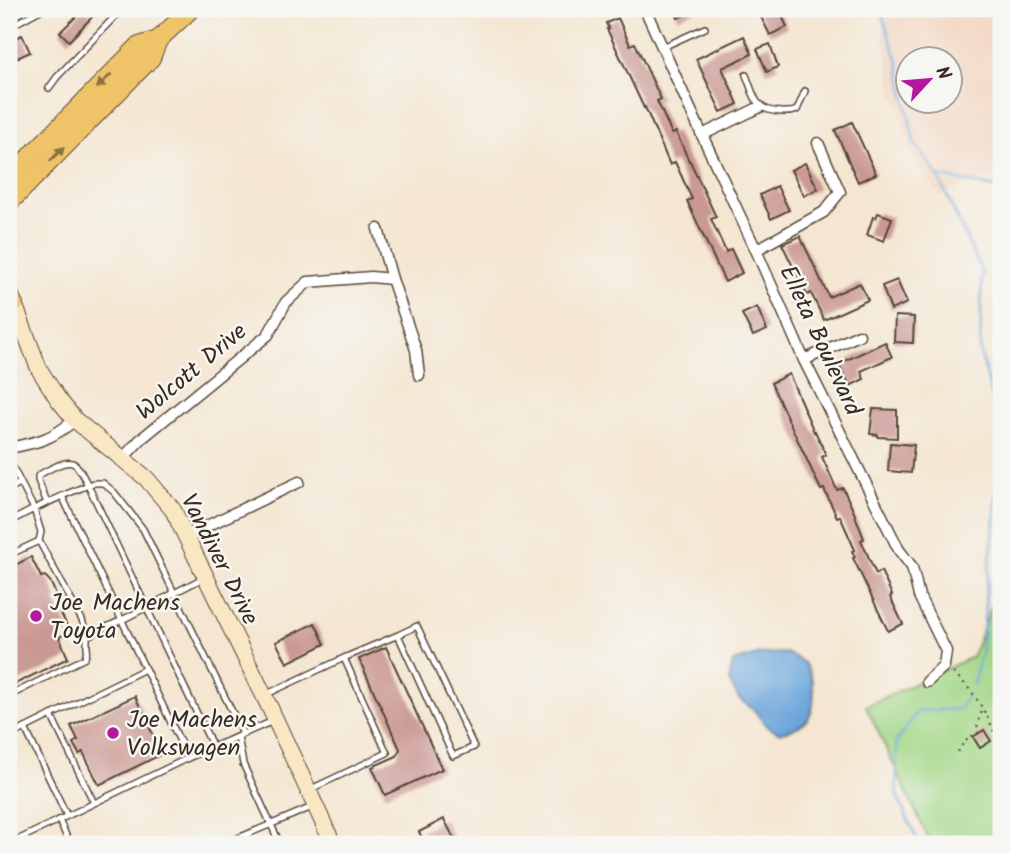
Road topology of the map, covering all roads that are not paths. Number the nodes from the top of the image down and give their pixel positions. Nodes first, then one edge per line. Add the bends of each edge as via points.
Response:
1 (43, 9) edge
2 (122, 9) edge
3 (645, 9) edge
4 (179, 13) edge
5 (9, 27) edge
6 (705, 28) dead end
7 (158, 40) junction
8 (663, 47) junction
9 (746, 75) dead end
10 (49, 88) dead end
11 (805, 91) dead end
12 (760, 107) junction
13 (702, 135) junction
14 (818, 143) dead end
15 (26, 160) junction
16 (9, 167) edge
17 (9, 178) edge
18 (9, 203) edge
19 (378, 229) dead end
20 (756, 250) junction
21 (392, 279) junction
22 (10, 297) edge
23 (859, 335) dead end
24 (804, 360) junction
25 (419, 375) dead end
26 (9, 405) edge
27 (9, 418) edge
28 (75, 419) junction
29 (9, 448) edge
30 (123, 458) junction
31 (9, 460) edge
32 (299, 482) dead end
33 (20, 483) junction
34 (88, 485) junction
35 (9, 489) edge
36 (62, 496) junction
37 (47, 503) junction
38 (34, 509) junction
39 (9, 522) edge
40 (187, 536) junction
41 (39, 541) junction
42 (9, 555) edge
43 (206, 577) junction
44 (174, 593) junction
45 (146, 608) junction
46 (121, 620) junction
47 (398, 635) junction
48 (87, 636) junction
49 (344, 658) junction
50 (145, 668) junction
51 (927, 682) dead end
52 (264, 695) junction
53 (9, 696) edge
54 (51, 715) junction
55 (276, 720) junction
56 (26, 728) junction
57 (9, 736) edge
58 (240, 736) junction
59 (213, 747) junction
60 (188, 758) junction
61 (308, 790) junction
62 (94, 803) junction
63 (315, 806) junction
64 (67, 816) junction
65 (59, 820) junction
66 (271, 825) junction
67 (9, 831) edge
68 (11, 843) edge
69 (70, 844) edge
70 (224, 844) edge
71 (279, 844) edge
72 (333, 844) edge

1 - 5 lane
2 - 10 lane
3 - 8 street, Elleta Boulevard
4 - 7 main road
6 - 8 lane
7 -> 15 main road via 139,47
18 -> 7 main road via 151,58
8 - 13 street, Elleta Boulevard
9 - 12 lane
11 - 12 lane via 792,113
12 - 13 street
13 - 20 street, Elleta Boulevard
14 - 20 street via 840,192 824,212
15 - 16 main road
15 - 17 main road
19 - 21 street
20 - 24 street, Elleta Boulevard
21 - 25 street via 416,350
21 - 30 street, Wolcott Drive via 308,282 286,302 268,335
22 - 28 main road, Vandiver Drive via 39,369
23 - 24 street
24 - 51 street, Elleta Boulevard via 912,567 919,596 946,651 944,666
26 - 27 lane
28 - 29 street via 44,441
28 - 30 main road, Vandiver Drive
30 - 40 main road, Vandiver Drive via 162,496
31 - 33 lane
32 - 40 street
33 - 35 lane
33 - 38 lane
34 - 36 lane
34 - 37 lane via 77,467 63,463 38,476
34 - 44 lane via 103,483 114,492 143,529
34 - 45 lane
36 - 37 lane
36 - 46 lane
37 - 38 lane
38 - 39 lane
38 - 41 lane
40 - 43 main road, Vandiver Drive
41 - 42 lane
41 - 48 lane
43 - 44 lane
43 - 52 main road, Vandiver Drive
44 - 45 lane
44 - 58 lane
45 - 46 lane
45 - 59 lane
46 - 48 lane
46 - 50 lane
47 - 47 lane via 453,756 474,747 417,626
47 - 49 lane
48 - 53 lane via 85,658
49 - 52 lane
49 - 61 lane via 387,753
50 - 54 lane
50 - 60 lane
52 - 55 main road, Vandiver Drive
54 - 56 lane
54 - 62 lane
55 - 58 lane
55 - 61 main road, Vandiver Drive
56 - 57 lane
56 - 64 lane
58 - 59 lane
58 - 66 lane via 243,764
59 - 60 lane
60 - 62 lane
61 - 63 main road, Vandiver Drive
62 - 64 lane
63 - 66 lane
63 - 72 main road, Vandiver Drive
64 - 65 lane
65 - 68 lane
65 - 69 lane
66 - 70 lane
66 - 71 lane
67 - 68 lane

